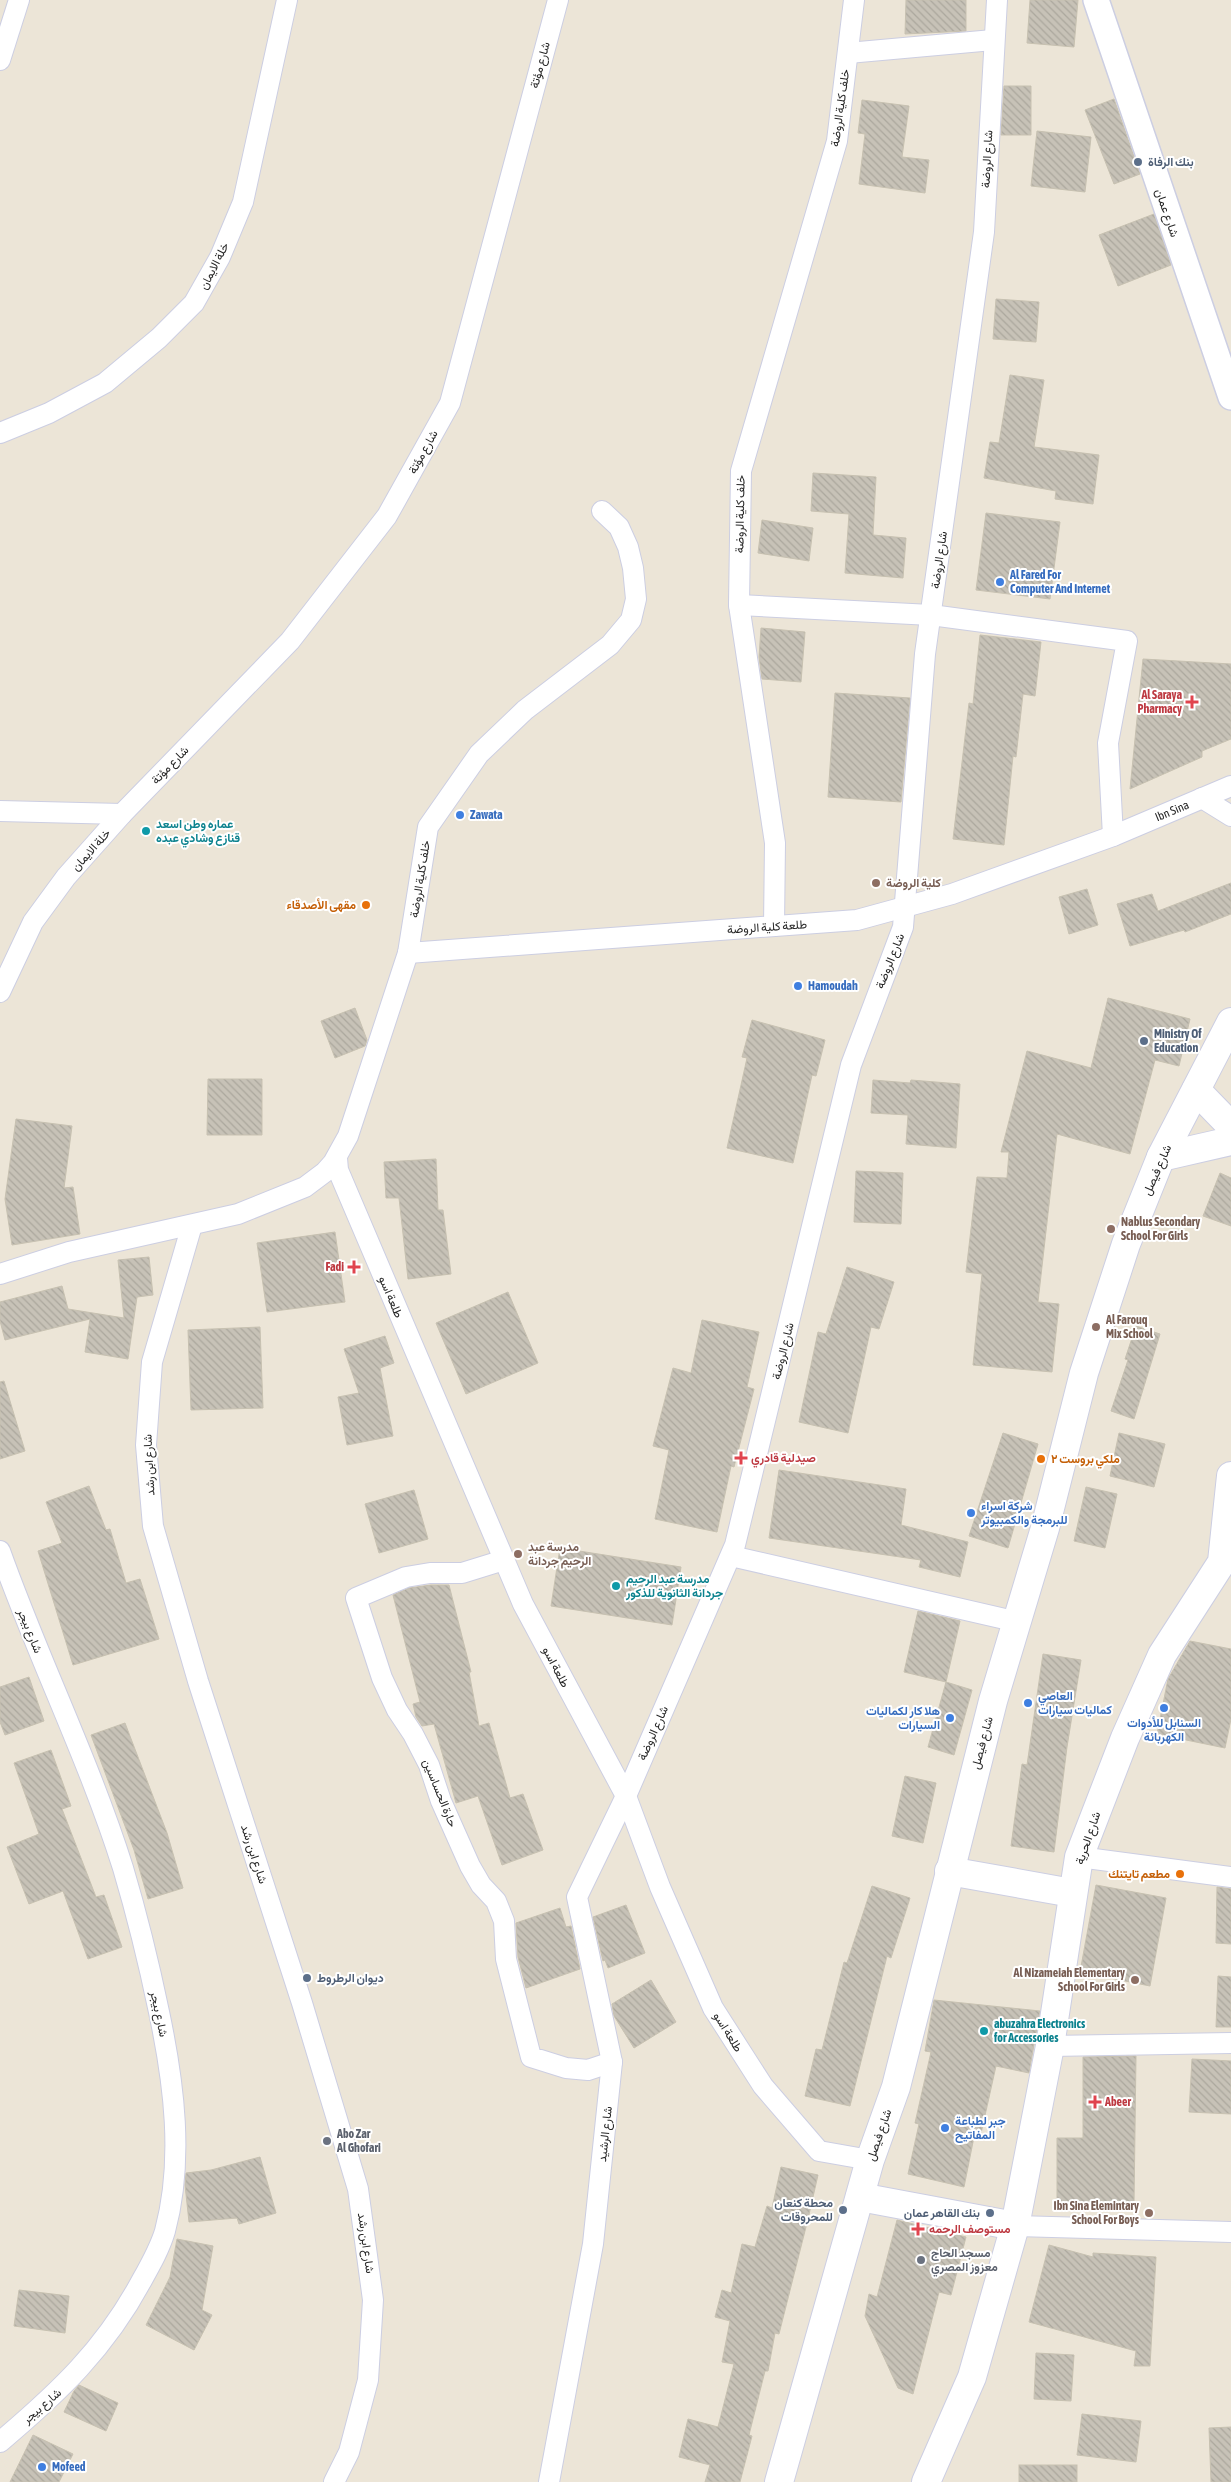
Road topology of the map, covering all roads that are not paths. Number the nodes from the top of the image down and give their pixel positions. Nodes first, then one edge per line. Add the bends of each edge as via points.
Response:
1 (19, 0) edge
2 (287, 0) edge
3 (558, 0) edge
4 (854, 0) edge
5 (997, 0) edge
6 (1096, 0) edge
7 (993, 40) junction
8 (848, 54) junction
9 (0, 60) edge
10 (1231, 397) edge
11 (0, 433) edge
12 (602, 511) dead end
13 (739, 605) junction
14 (931, 615) junction
15 (1231, 786) edge
16 (1202, 798) junction
17 (0, 811) edge
18 (122, 814) junction
19 (1231, 816) edge
20 (1113, 836) junction
21 (904, 908) junction
22 (774, 926) junction
23 (408, 953) junction
24 (0, 992) edge
25 (1231, 1022) edge
26 (1196, 1090) junction
27 (1231, 1126) edge
28 (1231, 1141) edge
29 (1161, 1157) junction
30 (337, 1158) junction
31 (192, 1225) junction
32 (0, 1274) edge
33 (1231, 1476) edge
34 (0, 1551) edge
35 (731, 1556) junction
36 (504, 1560) junction
37 (1018, 1622) junction
38 (626, 1796) junction
39 (1079, 1857) junction
40 (948, 1872) junction
41 (1231, 1877) edge
42 (1072, 1893) junction
43 (1231, 2043) edge
44 (1050, 2046) junction
45 (612, 2062) junction
46 (870, 2160) junction
47 (860, 2197) junction
48 (1015, 2226) junction
49 (1231, 2232) edge
50 (0, 2442) edge
51 (334, 2482) edge
52 (549, 2482) edge
53 (779, 2482) edge
54 (926, 2482) edge

1 - 9 street
2 - 11 street, خلة الايمان via 244,202 220,257 194,303 159,338 105,383 49,413
3 - 18 street, شارع مؤتة via 450,403 387,516 290,641
4 - 8 street, خلف كلية الروضة
5 - 7 street, شارع الروضة
6 - 10 street, شارع عمان
7 - 8 street
7 - 14 street, شارع الروضة via 984,232
8 - 13 street, خلف كلية الروضة via 837,140 741,471
12 - 23 street, خلف كلية الروضة via 619,527 628,547 636,599 631,620 610,645 525,710 479,754 428,827
13 - 14 street
13 - 22 street, خلف كلية الروضة via 775,842
14 - 20 street via 1127,641 1108,743
14 - 21 street, شارع الروضة
15 - 16 street, Ibn Sina
16 - 19 street
16 - 20 street, Ibn Sina
17 - 18 street, خلة الايمان
18 - 24 street, خلة الايمان via 66,877 33,922
20 - 21 street, طلعة كلية الروضة via 960,892
21 - 22 street, طلعة كلية الروضة via 857,920
21 - 35 street, شارع الروضة via 903,927 851,1065
22 - 23 street, طلعة كلية الروضة
23 - 30 street, خلف كلية الروضة via 348,1136
25 - 26 main road, شارع فيصل
26 - 27 main road
26 - 29 main road, شارع فيصل
28 - 29 main road
29 - 37 main road, شارع فيصل via 1126,1244 1084,1373 1046,1528
30 - 31 street, خلف كلية الروضة via 305,1187 238,1214
30 - 36 street, طلعة اسو via 342,1179
31 - 32 street, خلف كلية الروضة via 70,1252
31 - 51 street, شارع ابن رشد via 152,1362 146,1445 153,1526 198,1681 358,2189 374,2300 368,2380 348,2452
33 - 39 main road, شارع الحرية via 1222,1562 1162,1655 1125,1738
34 - 50 street, شارع بيجر via 122,1867 168,2053 175,2142 173,2191 164,2232 134,2296 67,2384
35 - 37 street
35 - 38 street, شارع الروضة
36 - 38 street, طلعة اسو via 522,1604
36 - 45 street, حارة الحساسين via 462,1573 406,1577 356,1598 396,1710 429,1765 470,1866 496,1901 504,1921 506,1959 531,2057 566,2068 588,2070
37 - 40 main road, شارع فيصل via 993,1701
38 - 45 street, شارع الرشيد via 577,1897
38 - 46 street, طلعة اسو via 660,1887 713,2008 763,2086 820,2150
39 - 41 street
39 - 42 main road, شارع الحرية
40 - 42 main road
40 - 46 main road, شارع فيصل via 896,2087
42 - 44 main road, شارع الحرية
43 - 44 street
44 - 48 main road, شارع الحرية
45 - 52 street, شارع الرشيد via 593,2244
46 - 47 main road, شارع فيصل
47 - 48 main road
47 - 53 main road, شارع فيصل
48 - 49 street
48 - 54 main road, شارع الحرية via 972,2377

